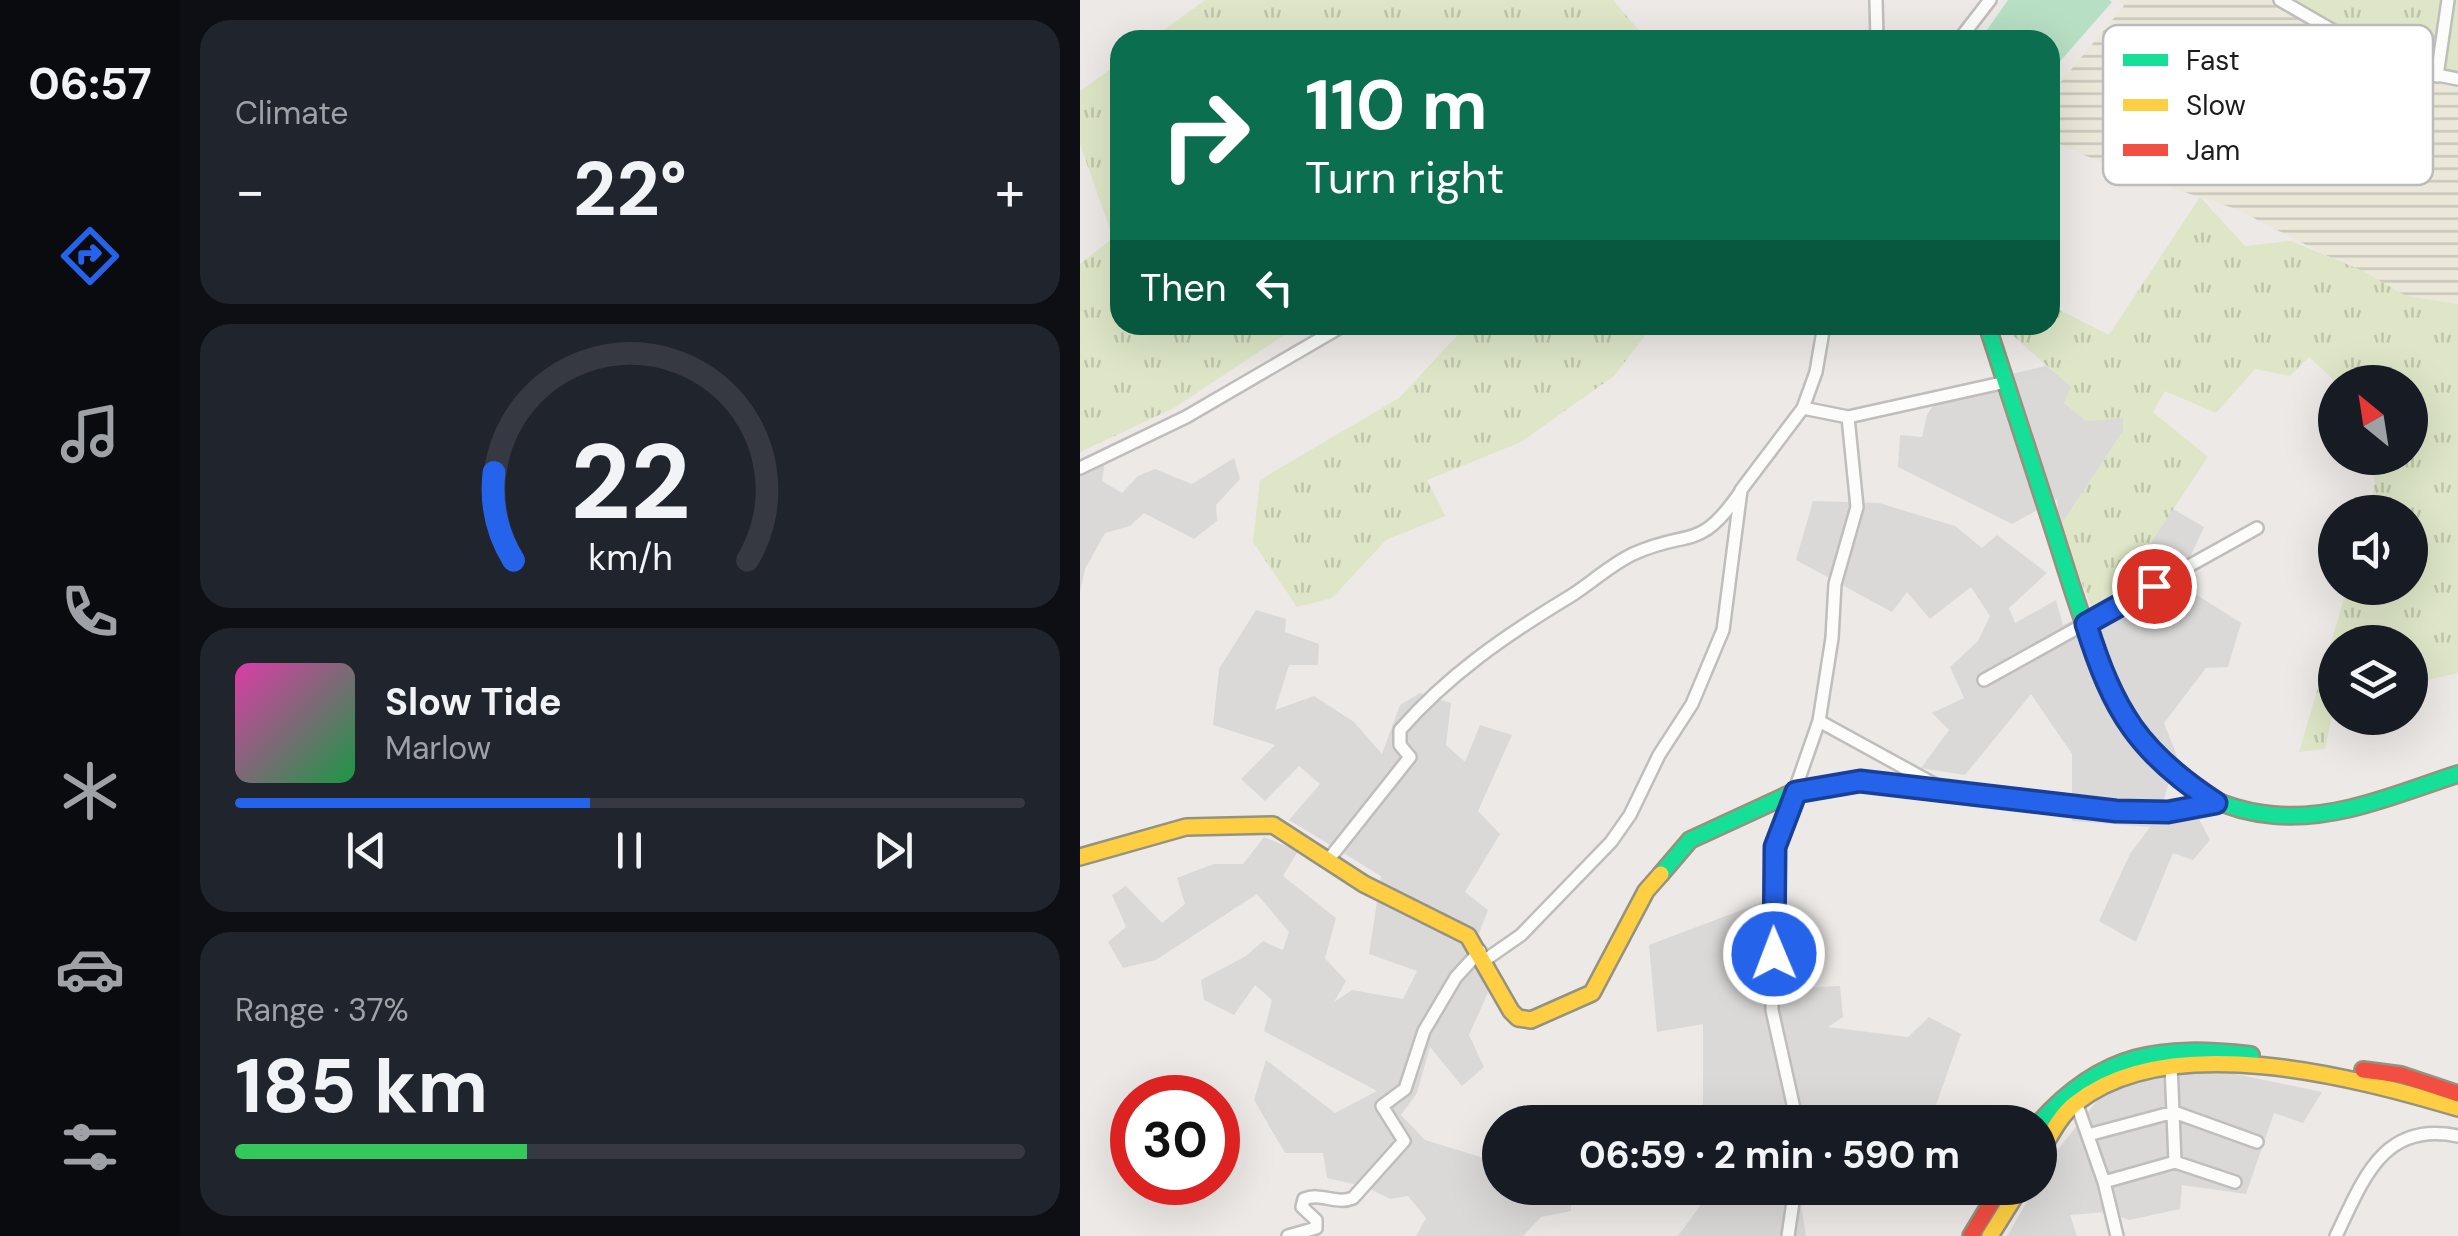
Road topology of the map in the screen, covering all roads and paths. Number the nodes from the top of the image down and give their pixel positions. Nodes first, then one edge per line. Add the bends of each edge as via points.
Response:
1 (1876, 0) edge
2 (1990, 0) edge
3 (2280, 0) edge
4 (2448, 0) edge
5 (2321, 25) edge
6 (1877, 30) edge
7 (1967, 30) edge
8 (2433, 75) edge
9 (2437, 76) junction
10 (2458, 80) edge
11 (1327, 335) edge
12 (1822, 335) edge
13 (1990, 335) edge
14 (2006, 382) junction
15 (1802, 408) junction
16 (1848, 418) junction
17 (1080, 468) edge
18 (1742, 490) junction
19 (2257, 528) dead end
20 (2086, 624) junction
21 (1984, 680) dead end
22 (1819, 721) junction
23 (2458, 774) edge
24 (1947, 791) junction
25 (1796, 792) junction
26 (2216, 803) junction
27 (1080, 856) edge
28 (1329, 859) junction
29 (1483, 955) junction
30 (2171, 1064) junction
31 (2458, 1094) edge
32 (2076, 1102) junction
33 (1793, 1105) edge
34 (2054, 1105) edge
35 (2458, 1108) edge
36 (2174, 1112) junction
37 (2057, 1129) edge
38 (2088, 1135) junction
39 (2458, 1136) edge
40 (2257, 1142) dead end
41 (2175, 1162) junction
42 (2104, 1182) junction
43 (2235, 1182) dead end
44 (1793, 1205) edge
45 (1990, 1205) edge
46 (2009, 1205) edge
47 (1288, 1236) edge
48 (1788, 1236) edge
49 (1971, 1236) edge
50 (1990, 1236) edge
51 (2117, 1236) edge
52 (2336, 1236) edge

1 - 6 street
2 - 7 street
3 - 5 street
4 - 9 street
8 - 9 street
9 - 10 street
11 - 17 street via 1203,408
12 - 15 street
13 - 14 main road
14 - 16 street
14 - 20 main road
15 - 16 street
15 - 18 street
16 - 22 street via 1856,507 1835,584
18 - 28 street via 1703,536 1634,554 1443,684 1400,730 1400,745 1410,758
18 - 29 street via 1723,630 1692,704 1630,816 1521,935
19 - 20 street
20 - 21 street
20 - 26 main road via 2118,710 2144,748
22 - 24 street
22 - 25 street
23 - 26 main road via 2308,816 2256,814
24 - 25 main road via 1860,781
24 - 26 main road via 2116,811 2168,812
25 - 29 main road via 1690,840 1646,892 1584,999 1522,1020
25 - 33 street via 1775,847 1772,1010
27 - 28 main road via 1186,828 1273,825
28 - 29 main road via 1364,884 1460,931
29 - 47 street via 1456,977 1424,1030 1405,1089 1382,1106 1404,1141 1353,1198 1304,1199 1316,1228
30 - 32 main road via 2116,1079
30 - 35 main road via 2397,1089
30 - 36 street
31 - 34 main road via 2401,1075 2188,1048 2100,1069
32 - 37 main road
32 - 38 street
36 - 38 street
36 - 40 street
36 - 41 street
38 - 42 street
39 - 52 street via 2423,1132 2395,1144 2364,1179
41 - 42 street
41 - 43 street
42 - 51 street
44 - 48 street
45 - 49 main road
46 - 50 main road

